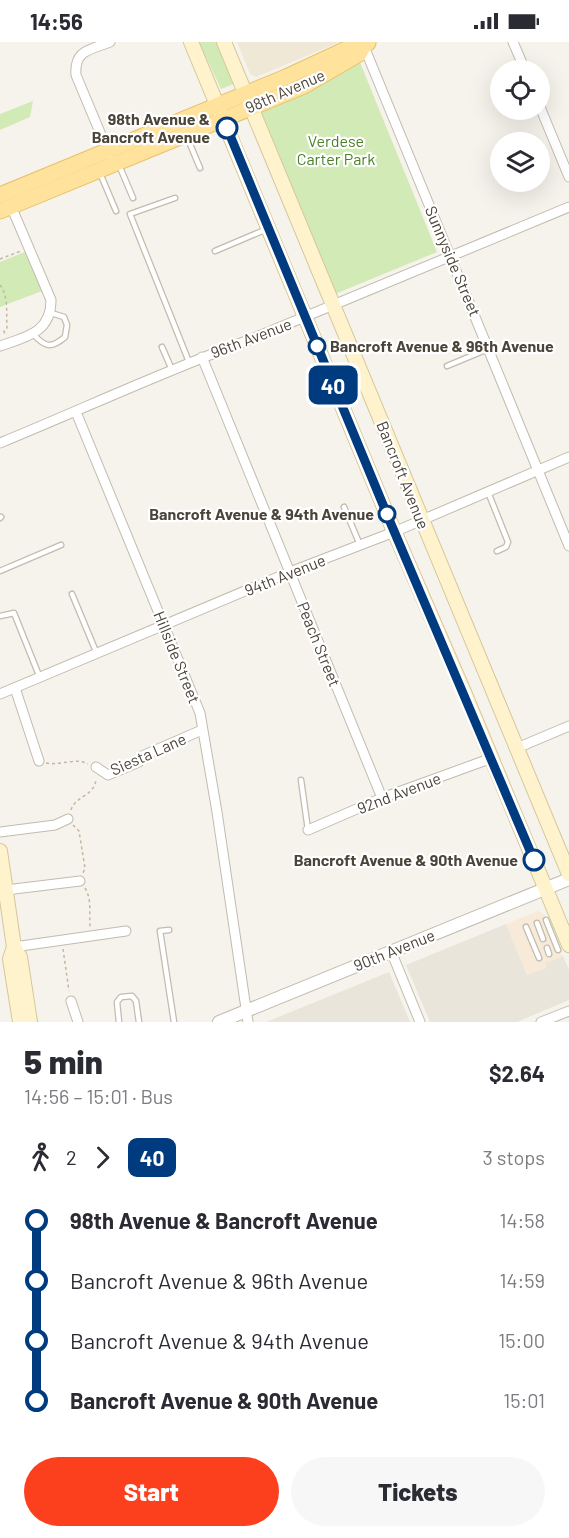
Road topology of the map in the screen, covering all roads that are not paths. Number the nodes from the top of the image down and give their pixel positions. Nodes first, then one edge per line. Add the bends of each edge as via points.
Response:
1 (110, 42) edge
2 (191, 42) edge
3 (224, 42) edge
4 (513, 42) edge
5 (365, 43) edge
6 (521, 60) edge
7 (248, 100) junction
8 (220, 112) junction
9 (545, 120) edge
10 (186, 134) junction
11 (108, 149) junction
12 (110, 166) junction
13 (200, 168) dead end
14 (569, 177) edge
15 (0, 195) edge
16 (133, 198) dead end
17 (175, 198) dead end
18 (569, 207) edge
19 (6, 209) edge
20 (116, 211) dead end
21 (267, 229) junction
22 (215, 251) dead end
23 (451, 256) junction
24 (333, 305) junction
25 (51, 313) junction
26 (305, 317) junction
27 (33, 334) junction
28 (4, 345) edge
29 (162, 347) dead end
30 (488, 349) junction
31 (202, 357) junction
32 (189, 362) junction
33 (447, 366) dead end
34 (172, 370) junction
35 (76, 412) junction
36 (0, 443) edge
37 (569, 457) edge
38 (537, 471) junction
39 (488, 492) junction
40 (344, 507) dead end
41 (422, 520) junction
42 (394, 532) junction
43 (61, 545) dead end
44 (360, 545) junction
45 (569, 546) edge
46 (497, 550) dead end
47 (0, 571) edge
48 (290, 572) junction
49 (72, 594) dead end
50 (0, 616) edge
51 (164, 626) junction
52 (97, 654) junction
53 (40, 678) junction
54 (15, 688) junction
55 (0, 694) edge
56 (569, 726) edge
57 (202, 730) junction
58 (517, 748) junction
59 (492, 758) junction
60 (39, 761) road end
61 (96, 767) road end
62 (301, 780) dead end
63 (382, 798) junction
64 (68, 819) road end
65 (308, 830) joint
66 (0, 832) edge
67 (0, 851) edge
68 (569, 877) edge
69 (80, 880) road end
70 (546, 889) junction
71 (6, 890) junction
72 (546, 920) dead end
73 (537, 923) dead end
74 (526, 927) dead end
75 (169, 930) dead end
76 (126, 931) dead end
77 (543, 939) dead end
78 (564, 947) edge
79 (14, 948) junction
80 (391, 951) junction
81 (539, 957) dead end
82 (71, 1001) road end
83 (569, 1011) edge
84 (247, 1016) edge
85 (20, 1022) edge
86 (30, 1022) edge
87 (78, 1022) edge
88 (118, 1022) edge
89 (139, 1022) edge
90 (174, 1022) edge
91 (219, 1022) edge
92 (420, 1022) edge
93 (541, 1022) edge

1 - 11 street via 81,54 75,62 76,75
2 - 8 main road, Bancroft Avenue
3 - 7 main road, Bancroft Avenue
4 - 6 street
5 - 7 main road, 98th Avenue via 359,54 322,76 286,93
5 - 23 street, Sunnyside Street
7 - 8 main road, 98th Avenue
7 - 24 main road, Bancroft Avenue
8 - 10 main road, 98th Avenue
8 - 11 main road, 98th Avenue
8 - 21 main road, Bancroft Avenue
9 - 14 street
10 - 12 main road, 98th Avenue
10 - 13 lane
11 - 12 street
11 - 15 main road, 98th Avenue
12 - 16 lane
12 - 19 main road, 98th Avenue
12 - 20 lane
17 - 32 lane via 130,214
18 - 23 street, 96th Avenue
19 - 25 street via 29,248 51,300
21 - 22 lane
21 - 26 main road, Bancroft Avenue
23 - 24 street, 96th Avenue
23 - 30 street, Sunnyside Street
24 - 26 street, 96th Avenue
24 - 41 main road, Bancroft Avenue
25 - 27 street via 46,324
25 - 27 lane via 64,317 65,337 48,345
26 - 31 street, 96th Avenue
26 - 42 main road, Bancroft Avenue
27 - 28 street
29 - 34 lane
30 - 33 lane
30 - 38 street, Sunnyside Street
31 - 32 street, 96th Avenue
31 - 48 street, Peach Street
32 - 34 street, 96th Avenue
34 - 35 street, 96th Avenue
35 - 36 street, 96th Avenue
35 - 51 street, Hillside Street
37 - 38 street, 94th Avenue
38 - 39 street, 94th Avenue
38 - 45 street, Sunnyside Street
39 - 41 street, 94th Avenue
39 - 46 lane via 508,542
40 - 44 lane
41 - 42 street, 94th Avenue
41 - 58 main road, Bancroft Avenue
42 - 44 street, 94th Avenue
42 - 59 main road, Bancroft Avenue
43 - 47 lane
44 - 48 street, 94th Avenue
48 - 51 street, 94th Avenue
48 - 63 street, Peach Street
49 - 52 lane
50 - 53 lane via 14,613
51 - 52 street, 94th Avenue
51 - 57 street, Hillside Street via 200,713
52 - 53 street, 94th Avenue
53 - 54 street, 94th Avenue
54 - 55 street, 94th Avenue
54 - 60 street
56 - 58 street
57 - 61 street, Siesta Lane via 108,775
57 - 84 street, Hillside Street
58 - 68 main road, Bancroft Avenue
59 - 63 street, 92nd Avenue
59 - 70 main road, Bancroft Avenue
62 - 65 lane
63 - 65 street, 92nd Avenue
64 - 66 street via 55,825
67 - 71 main road
68 - 70 street, 90th Avenue
69 - 71 street
70 - 78 main road, Bancroft Avenue
70 - 80 street, 90th Avenue
71 - 79 main road
72 - 78 lane
73 - 77 lane
74 - 81 lane
75 - 90 lane via 160,931
76 - 79 street
79 - 85 main road via 10,958
79 - 86 main road via 20,957
80 - 84 street, 90th Avenue
80 - 92 street
82 - 87 street
83 - 93 street
84 - 91 street, 90th Avenue
88 - 89 lane via 117,1002 121,997 132,996

